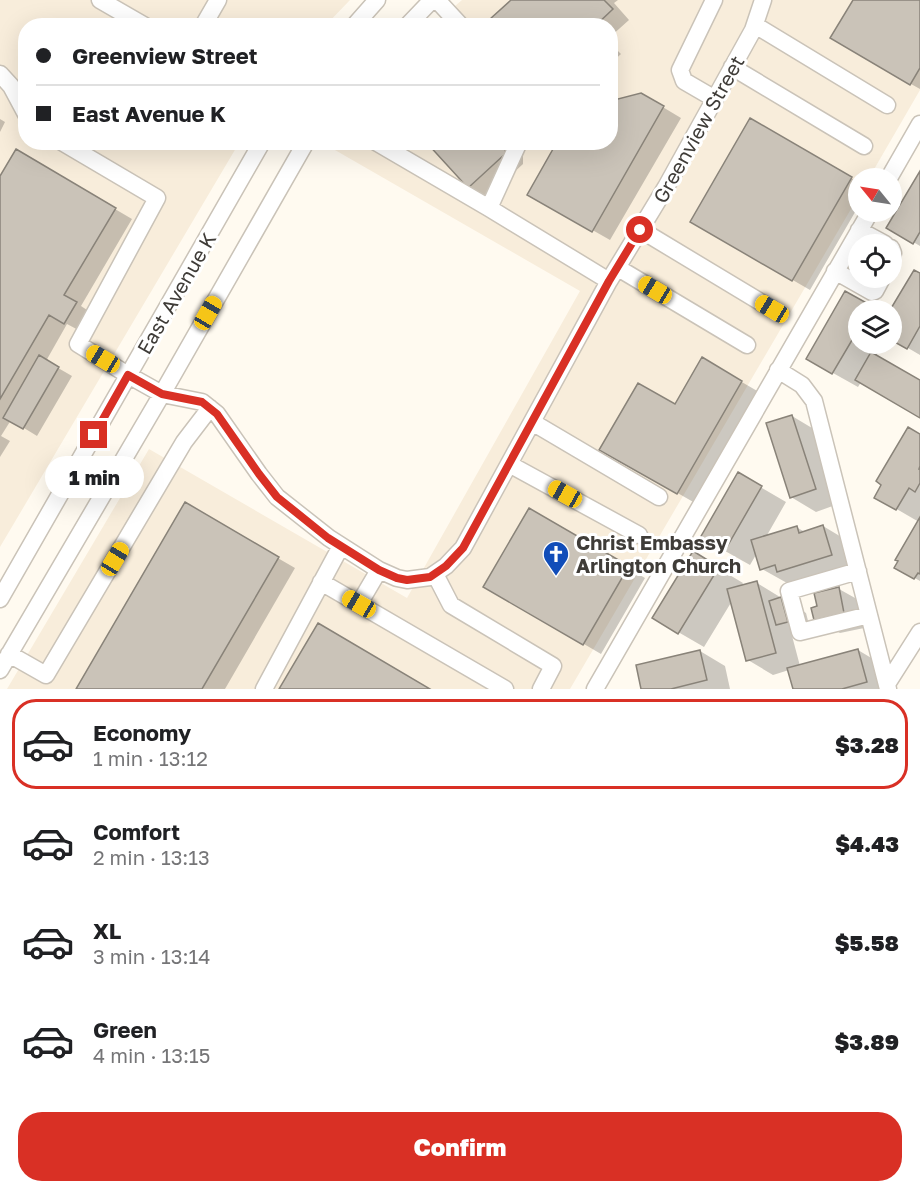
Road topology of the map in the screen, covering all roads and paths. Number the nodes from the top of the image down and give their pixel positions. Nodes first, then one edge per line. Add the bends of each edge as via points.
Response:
1 (100, 0) edge
2 (218, 0) edge
3 (377, 0) edge
4 (432, 0) edge
5 (437, 0) edge
6 (714, 0) edge
7 (763, 0) edge
8 (131, 18) edge
9 (208, 18) edge
10 (361, 18) edge
11 (415, 18) edge
12 (454, 18) edge
13 (755, 25) junction
14 (732, 68) junction
15 (0, 74) edge
16 (18, 99) edge
17 (715, 99) junction
18 (887, 105) dead end
19 (920, 124) edge
20 (864, 146) dead end
21 (76, 150) edge
22 (257, 150) edge
23 (301, 150) edge
24 (390, 150) edge
25 (515, 150) edge
26 (895, 168) edge
27 (489, 208) junction
28 (864, 222) edge
29 (640, 230) junction
30 (859, 230) junction
31 (866, 234) edge
32 (835, 271) junction
33 (614, 274) junction
34 (848, 278) edge
35 (772, 309) dead end
36 (747, 345) dead end
37 (778, 370) junction
38 (128, 375) junction
39 (162, 394) junction
40 (210, 408) junction
41 (532, 422) junction
42 (509, 464) junction
43 (659, 497) dead end
44 (639, 535) dead end
45 (341, 546) junction
46 (379, 570) junction
47 (858, 571) junction
48 (435, 574) junction
49 (321, 582) junction
50 (0, 599) edge
51 (359, 604) junction
52 (869, 615) junction
53 (920, 632) edge
54 (9, 654) junction
55 (0, 670) edge
56 (888, 687) edge
57 (264, 689) edge
58 (505, 689) edge
59 (541, 689) edge
60 (595, 689) edge

1 - 8 street
2 - 9 street
3 - 10 street
4 - 11 street
5 - 12 street
6 - 17 street via 680,70 684,81
7 - 13 street, Greenview Street
13 - 14 street, Greenview Street
13 - 18 street
14 - 17 street, Greenview Street
14 - 20 street
15 - 16 street
17 - 29 street, Greenview Street
19 - 26 street
21 - 38 street via 157,198 78,344
22 - 38 street, East Avenue K
23 - 39 street, East Avenue K
24 - 27 street
25 - 27 street
27 - 33 street
28 - 30 street
29 - 33 street, Greenview Street
29 - 35 street
30 - 31 street
30 - 32 street
32 - 34 street
32 - 37 street
33 - 36 street
33 - 41 street, Greenview Street
37 - 47 street via 802,386 814,401
37 - 60 street
38 - 39 street
38 - 50 street, East Avenue K
39 - 40 street via 202,402
39 - 54 street, East Avenue K
40 - 45 street via 277,497
40 - 54 street via 184,442 46,675
41 - 42 street, Greenview Street
41 - 43 street
42 - 44 street
42 - 48 street, Greenview Street via 463,548
45 - 46 street
45 - 49 street
46 - 48 street via 407,580
46 - 51 street
47 - 52 street
47 - 52 street via 789,591 800,632
48 - 59 street via 451,605 553,666
49 - 51 street
49 - 57 street
51 - 58 street
52 - 56 street
53 - 56 street
54 - 55 street, East Avenue K

